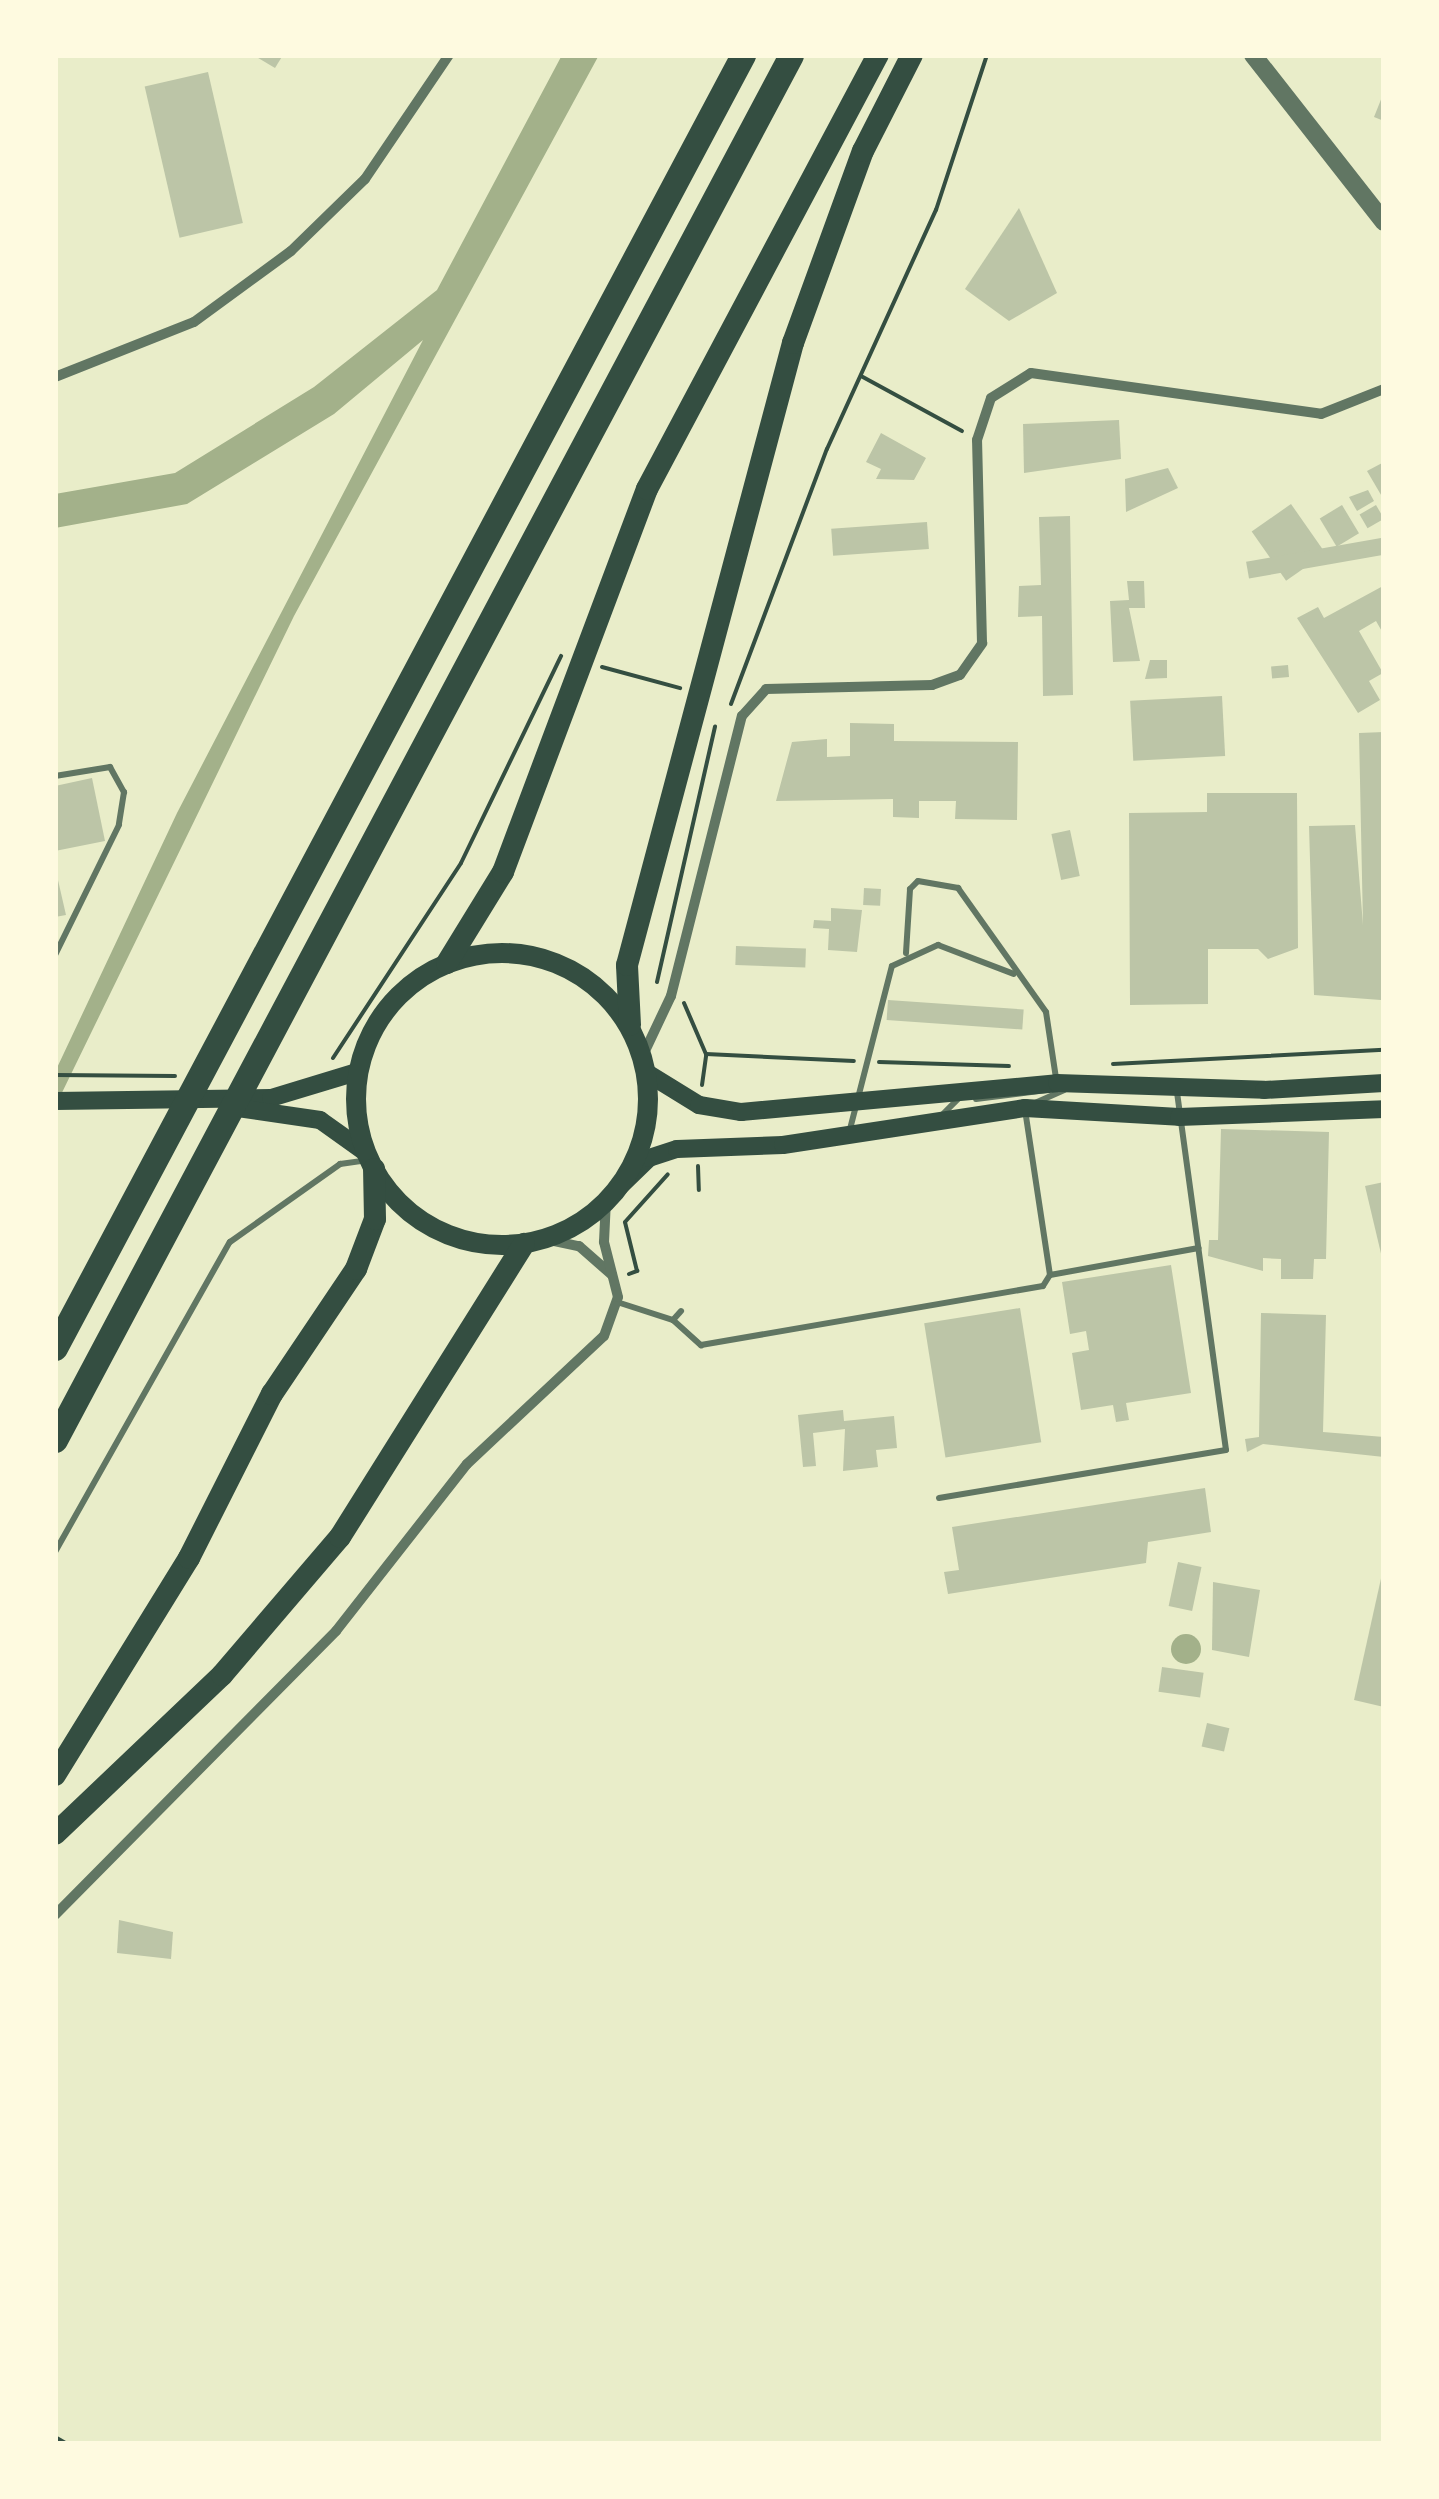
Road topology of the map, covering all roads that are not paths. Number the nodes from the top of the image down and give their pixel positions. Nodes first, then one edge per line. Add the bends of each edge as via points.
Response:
1 (449, 55) edge
2 (791, 55) edge
3 (878, 55) edge
4 (912, 55) edge
5 (1253, 55) edge
6 (738, 65) edge
7 (1384, 222) edge
8 (55, 377) edge
9 (1384, 389) edge
10 (55, 776) edge
11 (906, 953) junction
12 (55, 955) edge
13 (448, 963) junction
14 (1016, 974) junction
15 (630, 1025) junction
16 (645, 1063) junction
17 (357, 1072) junction
18 (1057, 1083) junction
19 (1124, 1083) junction
20 (1384, 1083) edge
21 (1177, 1089) junction
22 (55, 1101) edge
23 (88, 1101) junction
24 (858, 1106) junction
25 (1025, 1108) junction
26 (1384, 1109) edge
27 (1179, 1117) junction
28 (938, 1119) junction
29 (848, 1137) junction
30 (368, 1160) junction
31 (610, 1196) junction
32 (535, 1242) junction
33 (1200, 1248) junction
34 (1050, 1275) junction
35 (615, 1278) junction
36 (617, 1302) junction
37 (680, 1311) dead end
38 (673, 1320) junction
39 (55, 1348) edge
40 (55, 1440) edge
41 (939, 1498) dead end
42 (55, 1552) edge
43 (55, 1775) edge
44 (55, 1834) edge
45 (55, 1915) edge

1 - 8 street via 365,179 291,251 194,322
2 - 40 highway
3 - 13 highway via 647,489 511,854 480,923
4 - 15 highway via 879,117 793,343 628,965
5 - 7 street
6 - 39 highway
9 - 16 street via 1320,414 1031,373 991,398 977,440 982,643 960,675 932,685 788,686 766,689 750,707 671,996
10 - 12 lane via 110,767 124,792 120,825
11 - 14 lane via 964,950
11 - 14 lane via 910,889 944,881 958,888
11 - 24 lane via 881,993
13 - 15 main road via 536,956 590,980
13 - 17 main road via 391,1006
14 - 18 lane via 1046,1012
15 - 16 main road
16 - 24 main road via 699,1105
16 - 31 main road via 640,1148
17 - 23 main road via 271,1098
17 - 30 main road
18 - 19 main road
18 - 24 main road
18 - 28 lane via 1034,1098 955,1099
19 - 21 main road
19 - 25 lane via 1062,1090
20 - 21 main road
21 - 27 lane
22 - 23 main road
23 - 30 main road via 294,1113 345,1132
24 - 29 lane
25 - 27 main road
25 - 28 main road
25 - 34 lane
26 - 27 main road
27 - 33 lane
28 - 29 main road
29 - 31 main road via 677,1148 649,1158
30 - 32 main road via 403,1208 448,1235
30 - 42 lane via 340,1164 230,1242
30 - 43 highway via 375,1218 356,1268 287,1368 189,1558
31 - 32 main road
31 - 35 street via 604,1242
32 - 35 street via 595,1255
32 - 44 highway via 340,1537 222,1675
33 - 34 lane
33 - 41 lane via 1226,1450
34 - 38 lane via 1043,1286 701,1346
35 - 36 street
36 - 38 lane
36 - 45 street via 604,1336 441,1492 336,1631
37 - 38 lane

